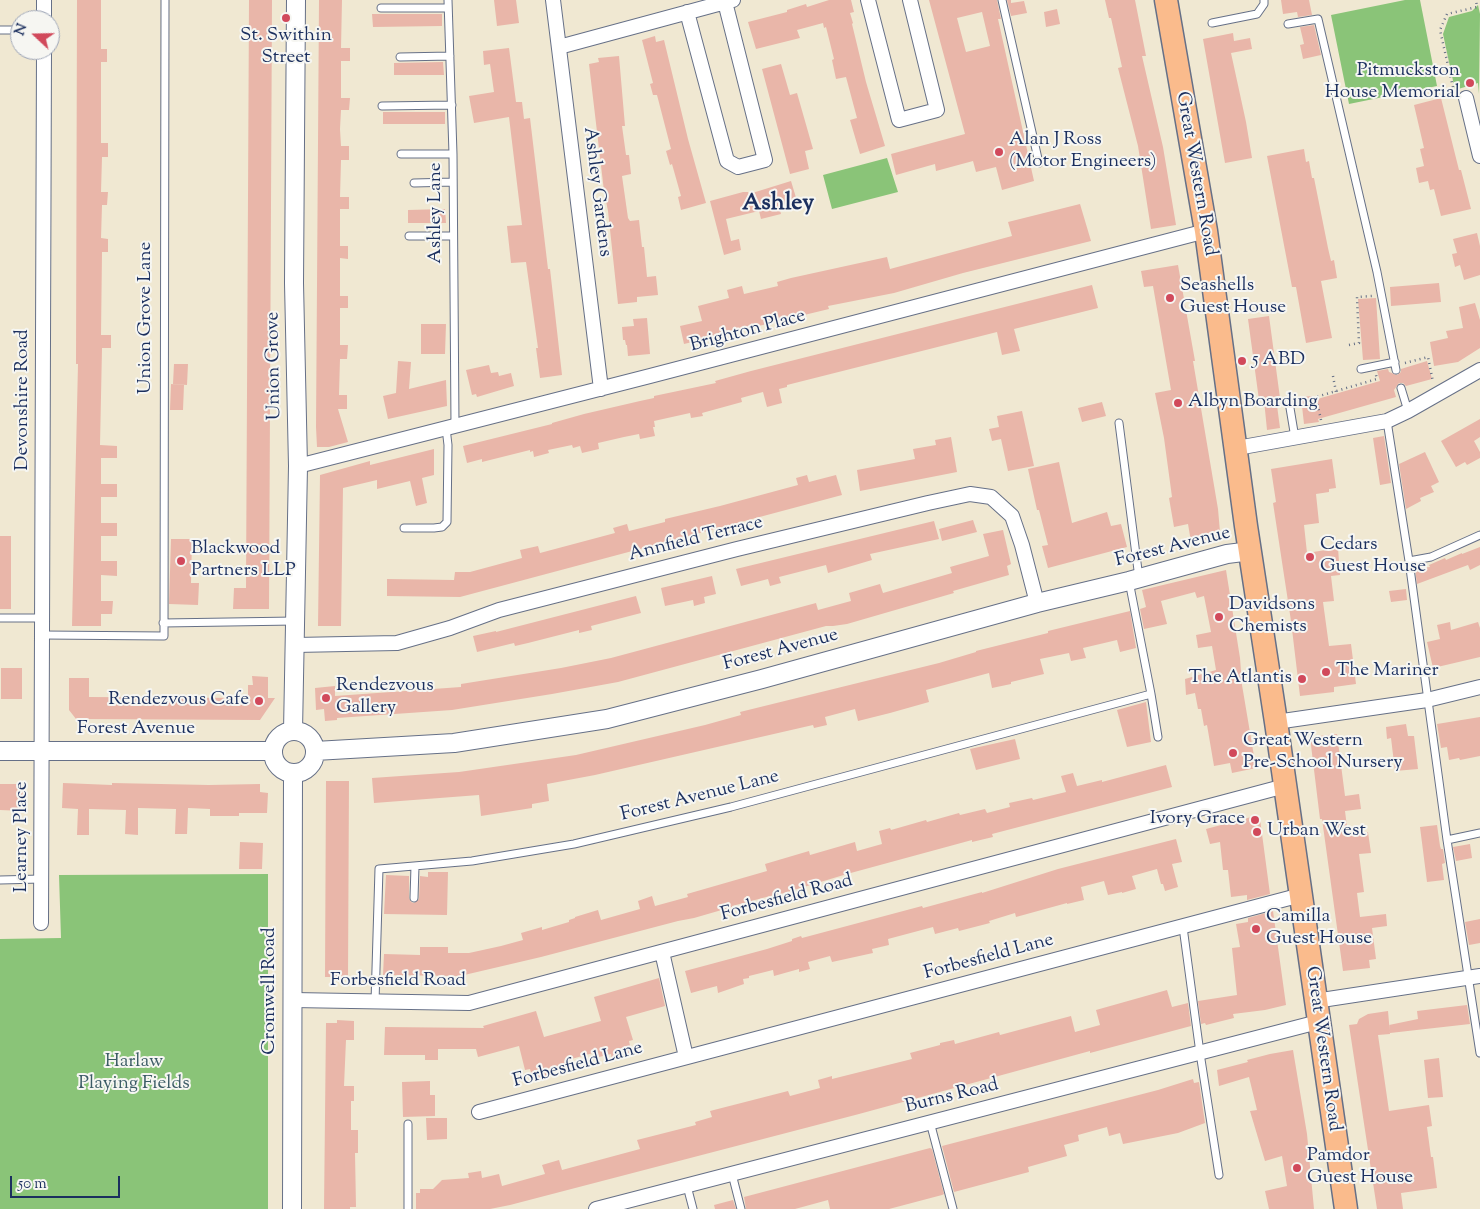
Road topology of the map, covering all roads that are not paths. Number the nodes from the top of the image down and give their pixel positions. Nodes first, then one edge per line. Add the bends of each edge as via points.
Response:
1 (165, 0) edge
2 (296, 0) edge
3 (553, 0) edge
4 (868, 0) edge
5 (910, 0) edge
6 (1002, 0) edge
7 (1166, 0) edge
8 (1264, 0) edge
9 (729, 1) edge
10 (448, 4) edge
11 (704, 4) edge
12 (381, 8) dead end
13 (687, 12) junction
14 (1212, 23) dead end
15 (1288, 24) dead end
16 (559, 47) junction
17 (450, 56) junction
18 (400, 57) dead end
19 (44, 60) edge
20 (1466, 98) road end
21 (382, 106) dead end
22 (452, 106) junction
23 (401, 154) dead end
24 (453, 154) junction
25 (1480, 156) edge
26 (1039, 163) dead end
27 (414, 182) dead end
28 (453, 182) junction
29 (1206, 231) junction
30 (408, 236) dead end
31 (453, 236) junction
32 (1361, 369) dead end
33 (1480, 370) edge
34 (1402, 388) dead end
35 (601, 389) junction
36 (1289, 402) dead end
37 (1408, 411) junction
38 (1387, 421) junction
39 (1118, 423) dead end
40 (450, 426) junction
41 (1295, 439) junction
42 (1237, 448) junction
43 (298, 466) junction
44 (404, 528) dead end
45 (1480, 536) edge
46 (1251, 551) junction
47 (1409, 560) junction
48 (1134, 580) junction
49 (1037, 603) junction
50 (0, 618) edge
51 (43, 618) junction
52 (295, 621) junction
53 (163, 623) junction
54 (43, 635) junction
55 (295, 645) junction
56 (1480, 687) edge
57 (1151, 694) junction
58 (1428, 700) junction
59 (1276, 722) junction
60 (293, 731) junction
61 (1158, 737) dead end
62 (0, 751) edge
63 (43, 751) junction
64 (273, 751) junction
65 (315, 751) junction
66 (293, 773) junction
67 (1285, 786) junction
68 (1480, 833) edge
69 (1447, 840) junction
70 (415, 866) junction
71 (41, 879) junction
72 (0, 880) edge
73 (1300, 895) junction
74 (414, 898) dead end
75 (42, 923) dead end
76 (1183, 927) junction
77 (662, 952) junction
78 (1474, 977) edge
79 (292, 1000) junction
80 (375, 1002) junction
81 (1317, 1012) junction
82 (1480, 1052) edge
83 (1200, 1053) junction
84 (686, 1057) junction
85 (479, 1112) dead end
86 (930, 1122) junction
87 (408, 1124) dead end
88 (732, 1174) junction
89 (1219, 1175) dead end
90 (686, 1186) junction
91 (292, 1209) edge
92 (408, 1209) edge
93 (596, 1209) edge
94 (692, 1209) edge
95 (741, 1209) edge
96 (953, 1209) edge
97 (1346, 1209) edge

1 - 53 lane, Union Grove Lane
2 - 43 street, Union Grove via 294,283
3 - 16 street, Ashley Gardens
4 - 5 street via 899,120 937,110
6 - 26 lane
7 - 29 main road, Great Western Road
8 - 14 lane via 1257,14
9 - 11 street
9 - 13 street via 765,160 738,167 727,161
10 - 12 lane
10 - 17 lane, Ashley Lane
11 - 13 street
13 - 16 street
15 - 32 lane via 1318,18 1382,296 1396,366
16 - 35 street, Ashley Gardens
17 - 18 lane
17 - 22 lane, Ashley Lane
19 - 51 street, Devonshire Road
20 - 25 street
21 - 22 lane
22 - 24 lane, Ashley Lane
23 - 24 lane
24 - 28 lane, Ashley Lane
27 - 28 lane
28 - 31 lane, Ashley Lane
29 - 35 street, Brighton Place
29 - 42 main road, Great Western Road
30 - 31 lane
31 - 40 lane, Ashley Lane
33 - 37 street
34 - 37 lane
35 - 40 street, Brighton Place
36 - 41 lane
37 - 38 street
38 - 41 street
38 - 47 lane
39 - 48 lane
40 - 43 street, Brighton Place
40 - 44 lane, Ashley Lane via 446,522 442,527
41 - 42 street
42 - 46 main road, Great Western Road
43 - 52 street, Union Grove
45 - 47 lane via 1431,557
46 - 48 street, Forest Avenue via 1228,554
46 - 59 main road, Great Western Road
47 - 58 lane
48 - 49 street, Forest Avenue
48 - 57 lane
49 - 55 street, Annfield Terrace via 1012,516 991,497 970,494 746,546 499,610 450,628 397,642
49 - 65 street, Forest Avenue via 607,719 454,743
50 - 51 lane
51 - 54 street, Devonshire Road
52 - 53 lane
52 - 55 street, Union Grove
53 - 54 lane, Union Grove Lane via 164,636
54 - 63 street, Devonshire Road
55 - 60 street, Union Grove
56 - 58 street
57 - 61 lane
57 - 70 lane, Forest Avenue Lane via 703,814 574,844 472,861
58 - 59 street
58 - 69 lane
59 - 67 main road, Great Western Road
60 - 64 street via 282,735
60 - 65 street via 310,739
62 - 63 street, Forest Avenue
63 - 64 street, Forest Avenue
63 - 71 street, Learney Place
64 - 66 street via 281,769
65 - 66 street via 306,769
66 - 79 street, Cromwell Road
67 - 73 main road, Great Western Road
67 - 77 street, Forbesfield Road
68 - 69 lane
69 - 78 lane
70 - 74 lane
70 - 80 lane, Forest Avenue Lane via 379,869
71 - 72 lane
71 - 75 street, Learney Place
73 - 76 street, Forbesfield Lane
73 - 81 main road, Great Western Road
76 - 83 lane
76 - 84 street, Forbesfield Lane
77 - 80 street, Forbesfield Road via 468,1003
77 - 84 street
78 - 81 street, Burns Road
78 - 82 lane
79 - 80 street, Forbesfield Road
79 - 91 street, Cromwell Road
81 - 83 street, Burns Road
81 - 97 main road, Great Western Road
83 - 86 street, Burns Road
83 - 89 lane
84 - 85 street, Forbesfield Lane
86 - 88 street, Burns Road
86 - 96 lane
87 - 92 lane
88 - 90 street, Burns Road
88 - 95 lane
90 - 93 street, Burns Road
90 - 94 lane

